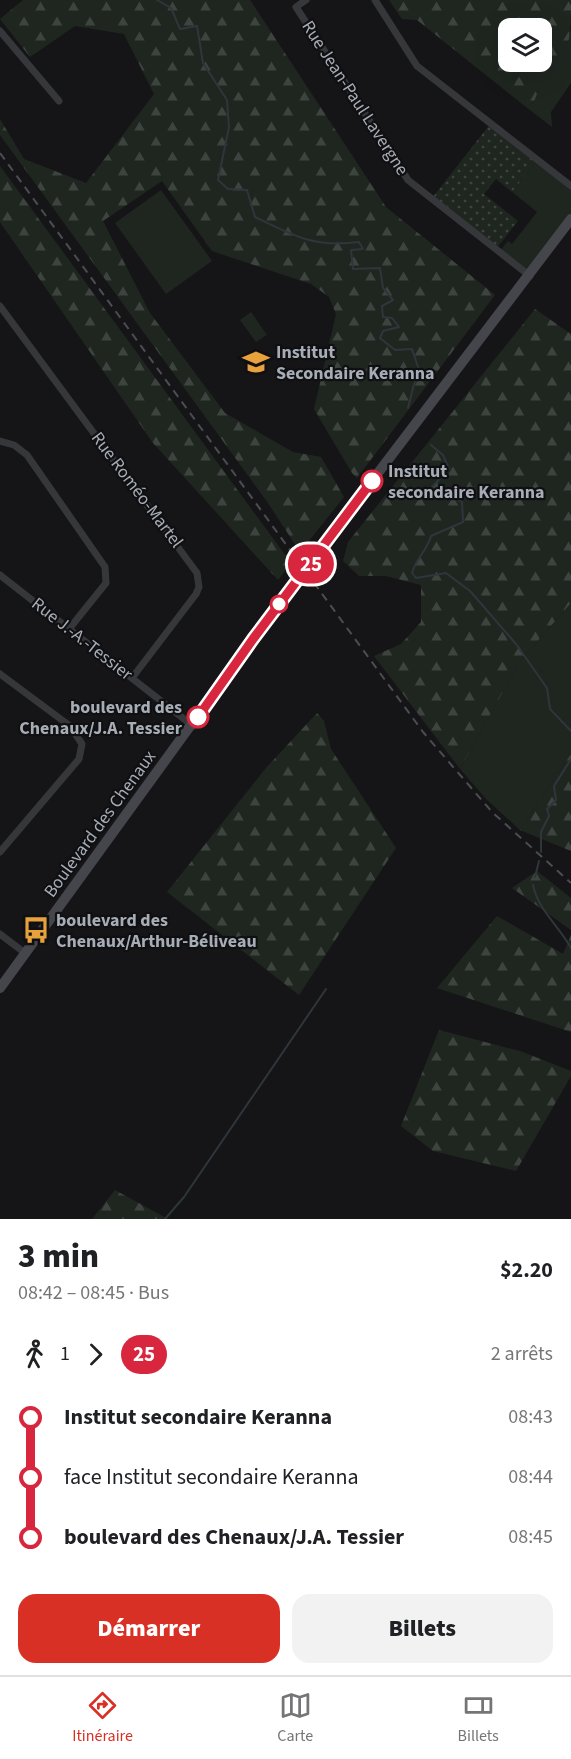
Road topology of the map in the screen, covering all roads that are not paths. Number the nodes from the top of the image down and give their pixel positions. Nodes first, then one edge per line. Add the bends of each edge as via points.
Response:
1 (306, 0) edge
2 (375, 0) edge
3 (0, 31) edge
4 (59, 101) dead end
5 (571, 186) edge
6 (571, 219) edge
7 (530, 276) junction
8 (2, 311) edge
9 (0, 441) edge
10 (0, 575) edge
11 (69, 629) junction
12 (0, 674) edge
13 (132, 678) junction
14 (193, 726) junction
15 (0, 852) edge
16 (0, 933) edge
17 (25, 952) junction
18 (0, 988) edge

1 - 7 street, Rue Jean-Paul Lavergne via 296,7 408,180
2 - 5 street via 417,66
3 - 4 street
6 - 7 main road, Boulevard des Chenaux
7 - 14 main road, Boulevard des Chenaux via 279,603
8 - 13 street, Rue Roméo-Martel via 197,573 196,594
9 - 11 street via 27,455 105,567 106,583
10 - 11 street, Rue J.-A.-Tessier
11 - 13 street, Rue J.-A.-Tessier
12 - 15 street via 70,726 82,744 79,759
13 - 14 street, Rue J.-A.-Tessier
14 - 17 main road, Boulevard des Chenaux
16 - 17 street
17 - 18 main road, Boulevard des Chenaux

